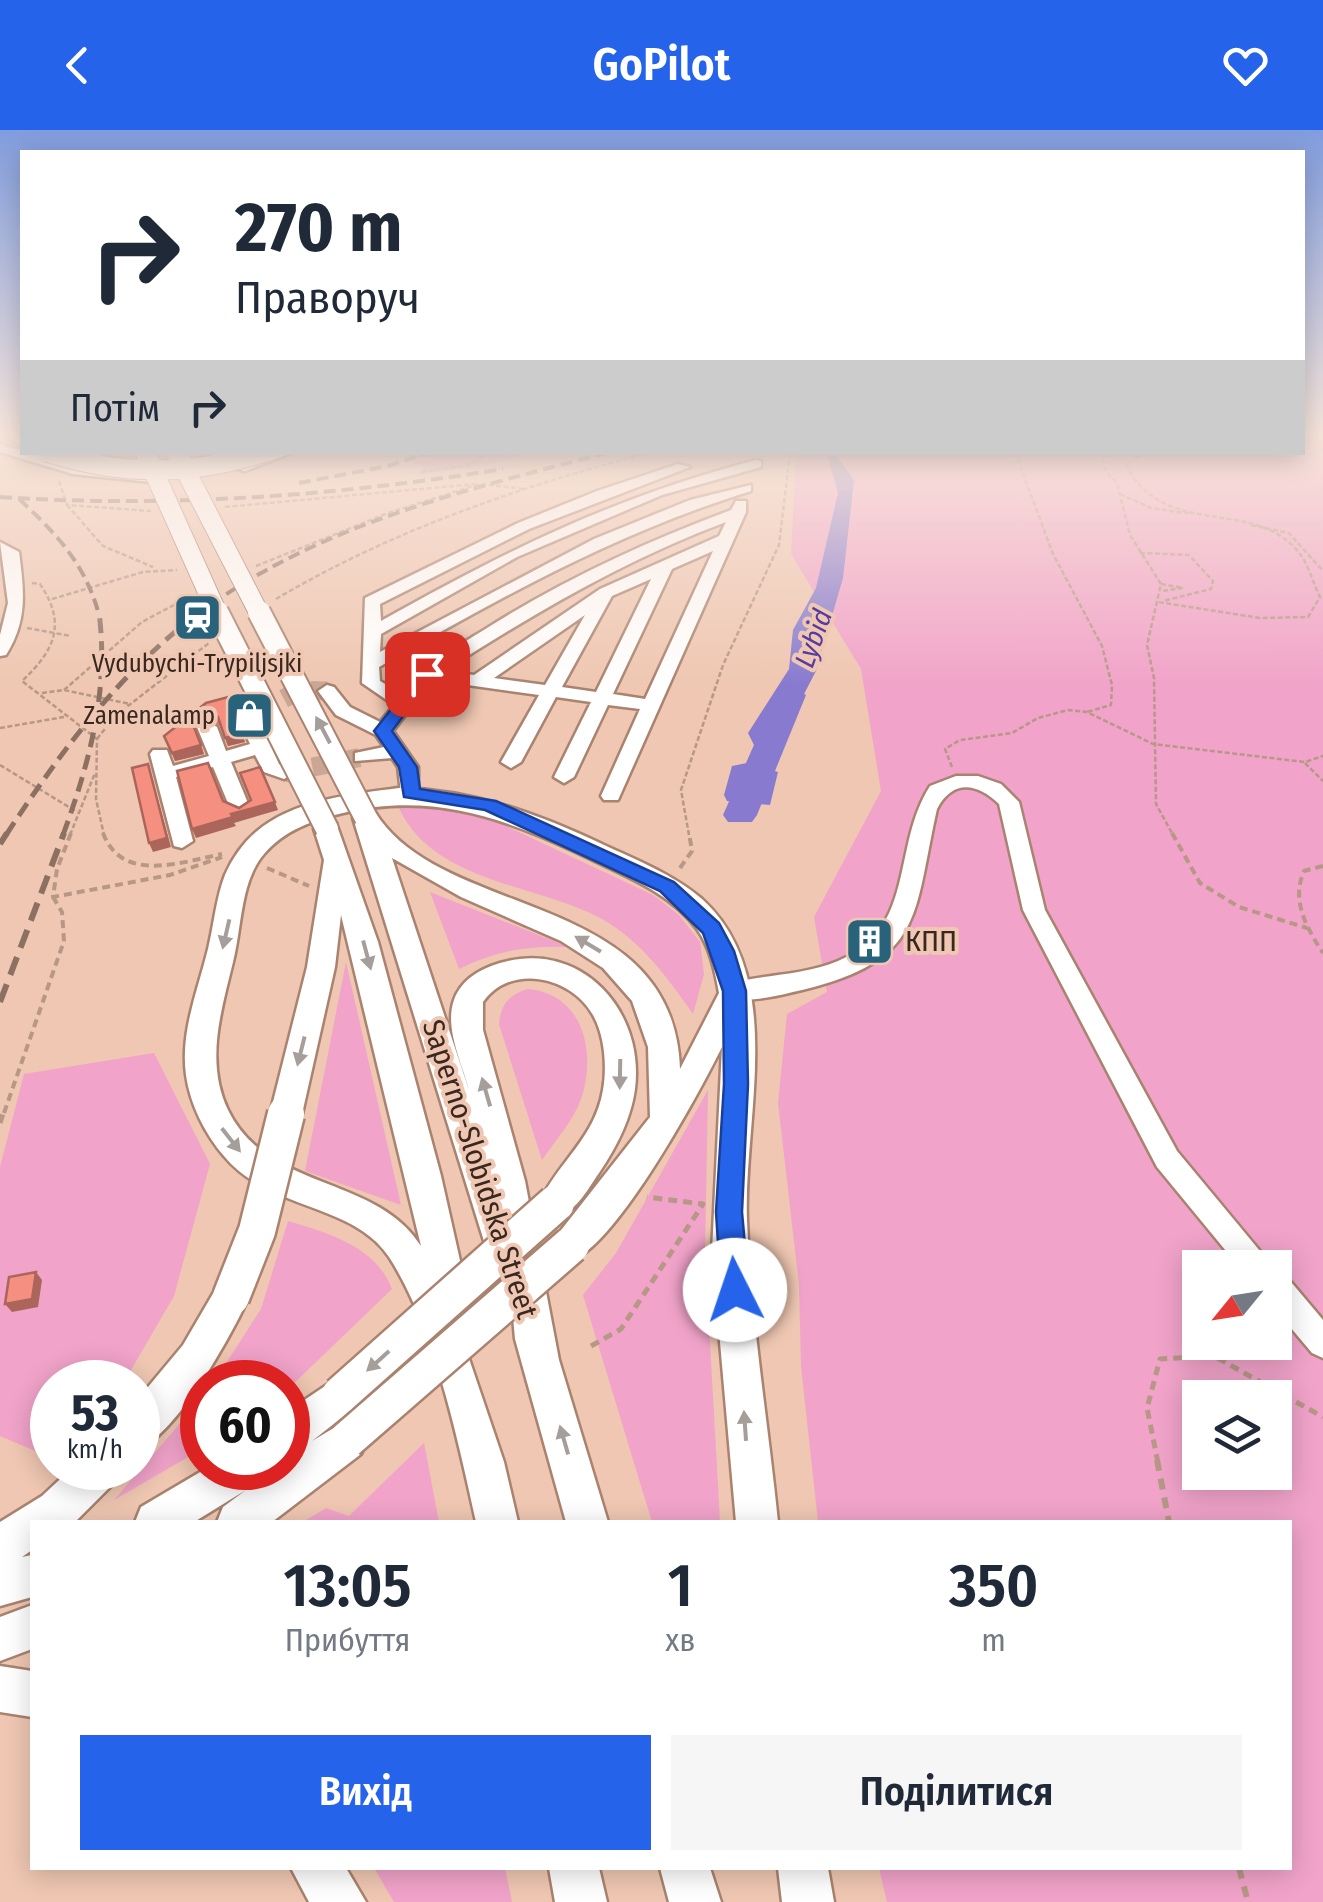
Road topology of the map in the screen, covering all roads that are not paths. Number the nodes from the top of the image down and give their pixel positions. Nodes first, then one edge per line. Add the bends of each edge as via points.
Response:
1 (175, 521) edge
2 (211, 521) edge
3 (539, 521) edge
4 (588, 521) edge
5 (643, 521) edge
6 (718, 521) edge
7 (735, 521) edge
8 (726, 539) junction
9 (0, 547) edge
10 (667, 563) junction
11 (606, 593) junction
12 (9, 608) edge
13 (373, 632) junction
14 (0, 651) edge
15 (370, 665) junction
16 (427, 674) junction
17 (477, 681) junction
18 (327, 691) dead end
19 (552, 692) junction
20 (602, 699) junction
21 (404, 703) junction
22 (651, 706) junction
23 (258, 712) dead end
24 (206, 727) dead end
25 (383, 731) junction
26 (261, 746) junction
27 (396, 751) junction
28 (362, 757) tunnel mouth
29 (220, 758) junction
30 (512, 762) dead end
31 (284, 772) dead end
32 (564, 777) dead end
33 (411, 793) junction
34 (611, 796) dead end
35 (240, 808) edge
36 (368, 824) junction
37 (182, 840) dead end
38 (331, 841) junction
39 (734, 991) junction
40 (664, 1036) junction
41 (709, 1047) junction
42 (666, 1115) junction
43 (520, 1235) edge
44 (520, 1235) edge
45 (520, 1235) edge
46 (520, 1235) edge
47 (1244, 1250) edge
48 (1292, 1306) edge
49 (1323, 1343) edge
50 (541, 1358) junction
51 (160, 1401) edge
52 (310, 1418) edge
53 (488, 1479) junction
54 (78, 1490) edge
55 (208, 1490) edge
56 (42, 1520) edge
57 (159, 1520) edge
58 (241, 1520) edge
59 (497, 1520) edge
60 (586, 1520) edge
61 (757, 1520) edge
62 (30, 1527) edge
63 (0, 1546) edge
64 (30, 1576) edge
65 (0, 1584) edge
66 (30, 1628) edge
67 (0, 1639) edge
68 (0, 1688) edge
69 (30, 1694) edge
70 (317, 1870) edge
71 (574, 1870) edge
72 (686, 1870) edge
73 (803, 1870) edge
74 (340, 1902) edge
75 (581, 1902) edge
76 (695, 1902) edge
77 (808, 1902) edge

1 - 38 main road, Saperno-Slobidska Street, bridge
36 -> 2 main road, bridge
3 - 13 street via 371,602
4 - 13 street
5 - 15 street via 592,542
6 - 16 street via 596,570
7 - 8 street
8 - 10 street
8 - 22 street
9 - 12 street via 11,552
10 - 11 street
10 - 20 street
11 - 17 street
11 - 19 street
12 - 14 street via 16,626
13 - 15 street
15 - 21 street via 371,683
16 - 17 street
16 - 21 street
17 - 19 street
18 - 25 street via 343,711
19 - 20 street
19 - 30 street
20 - 22 street
20 - 32 street
21 - 25 street
22 - 34 street
23 - 26 street via 250,722
24 - 29 street
25 - 27 street
26 - 29 street
26 - 31 street via 271,768
27 - 28 street
27 - 33 street via 408,767
29 - 35 street
29 - 37 street via 162,764
33 - 39 main road via 490,805 667,886 712,928
33 -> 53 main road via 289,821 240,869 205,1023 202,1077 232,1146 293,1189 372,1219 396,1238 438,1328
40 -> 36 main road via 646,994 623,967 527,912 424,872
36 - 50 main road, Saperno-Slobidska Street
38 -> 51 main road, bridge via 321,968 257,1231 231,1297 196,1358
38 -> 53 main road, Saperno-Slobidska Street via 424,1176
39 - 41 main road
39 - 47 street via 821,975 874,952 895,933 937,790 956,782 994,788 1008,802 1034,910 1167,1160
61 -> 39 main road via 729,1212
40 - 41 main road via 677,1053 690,1056
40 - 42 main road via 670,1075
41 - 42 main road
42 - 58 main road, bridge via 636,1167 570,1245 347,1440
50 -> 43 main road, bridge
44 -> 45 main road, bridge via 510,1174 466,1025 468,999 515,969 563,972 601,1002 614,1026 619,1102 592,1160
46 -> 52 main road, bridge
48 - 49 street
60 -> 50 main road, Saperno-Slobidska Street
53 - 59 main road, Saperno-Slobidska Street
54 - 56 main road
55 - 57 main road
62 - 63 main road
64 - 65 main road
66 - 67 main road
68 - 69 main road
70 - 74 main road
71 - 75 main road
72 - 76 main road
73 - 77 main road

